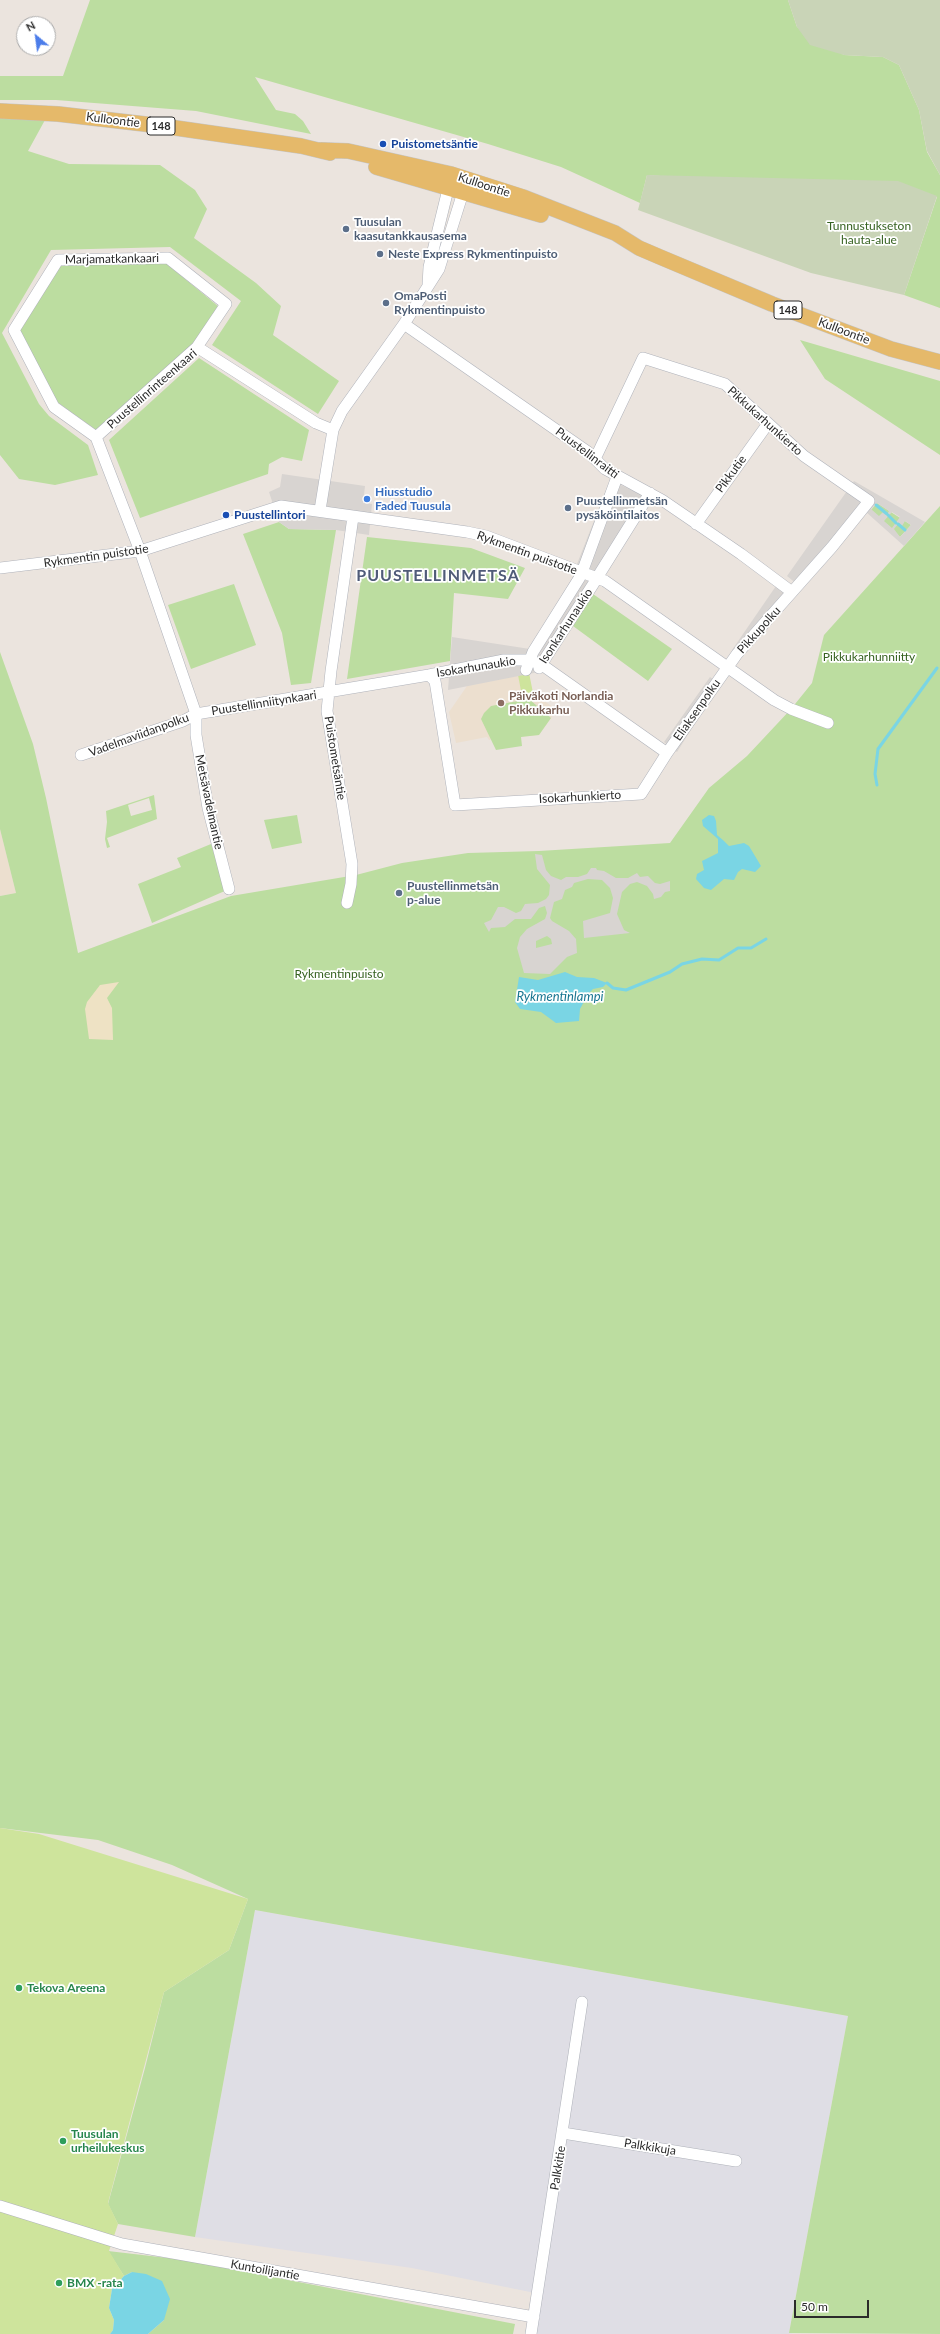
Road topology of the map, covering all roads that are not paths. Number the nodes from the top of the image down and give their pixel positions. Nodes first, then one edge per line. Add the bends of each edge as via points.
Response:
1 (0, 111) edge
2 (450, 181) junction
3 (465, 186) junction
4 (427, 288) junction
5 (404, 324) junction
6 (197, 347) junction
7 (940, 362) edge
8 (768, 425) junction
9 (333, 430) junction
10 (96, 437) junction
11 (595, 459) junction
12 (617, 477) junction
13 (650, 493) junction
14 (320, 510) junction
15 (353, 517) junction
16 (696, 524) junction
17 (140, 552) junction
18 (584, 567) dead end
19 (0, 568) edge
20 (600, 573) dead end
21 (580, 577) dead end
22 (594, 583) dead end
23 (792, 592) junction
24 (530, 660) junction
25 (541, 667) junction
26 (728, 668) junction
27 (526, 670) dead end
28 (429, 675) junction
29 (328, 692) junction
30 (196, 714) junction
31 (828, 723) dead end
32 (667, 753) junction
33 (81, 756) dead end
34 (230, 889) dead end
35 (347, 903) dead end
36 (582, 2002) dead end
37 (563, 2133) junction
38 (736, 2161) dead end
39 (0, 2206) edge
40 (534, 2317) junction
41 (531, 2334) edge

1 - 2 main road, Kulloontie / 148 via 58,114 162,126 321,150 348,151
2 - 3 main road, Kulloontie / 148
2 - 4 street via 429,267
3 - 4 street via 439,269
3 - 7 main road, Kulloontie / 148 via 612,241 639,248 788,310 891,349
4 - 5 street
5 - 9 street via 342,411
5 - 11 street, Puustellinraitti
6 - 9 street, Puustellinrinteenkaari via 316,422
6 - 10 street, Puustellinrinteenkaari
6 - 10 street, Marjamatkankaari via 226,304 168,258 58,260 14,330 54,407
8 - 11 street, Pikkukarhunkierto via 725,384 643,358
8 - 16 street, Pikkutie
8 - 23 street, Pikkukarhunkierto via 804,456 869,501
9 - 14 street
10 - 17 street, Puustellinrinteenkaari
11 - 12 street, Puustellinraitti
12 - 13 street, Puustellinraitti
12 - 18 street
13 - 16 street, Puustellinraitti
13 - 20 street
14 - 15 street, Rykmentin puistotie
14 - 17 street, Rykmentin puistotie via 292,506 274,507
15 - 26 street, Rykmentin puistotie via 486,536 597,578 622,592
15 - 29 street, Puistometsäntie
16 - 23 street, Puustellinraitti
17 - 19 street, Rykmentin puistotie
17 - 30 street, Puustellinniitynkaari
21 - 24 street
22 - 25 street, Isonkarhunaukio
23 - 26 street, Pikkupolku
24 - 25 street, Isokarhunaukio
24 - 27 street
24 - 28 street, Isokarhunaukio via 504,660
25 - 32 street
26 - 31 street, Rykmentin puistotie via 791,710
26 - 32 street, Eliaksenpolku
28 - 29 street, Puustellinniitynkaari
28 - 32 street, Isokarhunkierto via 435,681 455,805 641,794
29 - 30 street, Puustellinniitynkaari
29 - 35 street, Puistometsäntie via 327,711 352,864 352,884
30 - 33 street, Vadelmaviidanpolku via 183,721
30 - 34 street, Metsävadelmantie via 196,735 208,808
36 - 37 street, Palkkitie
37 - 38 street, Palkkikuja
37 - 40 street, Palkkitie
39 - 40 street, Kuntoilijantie via 122,2244
40 - 41 street, Palkkitie

